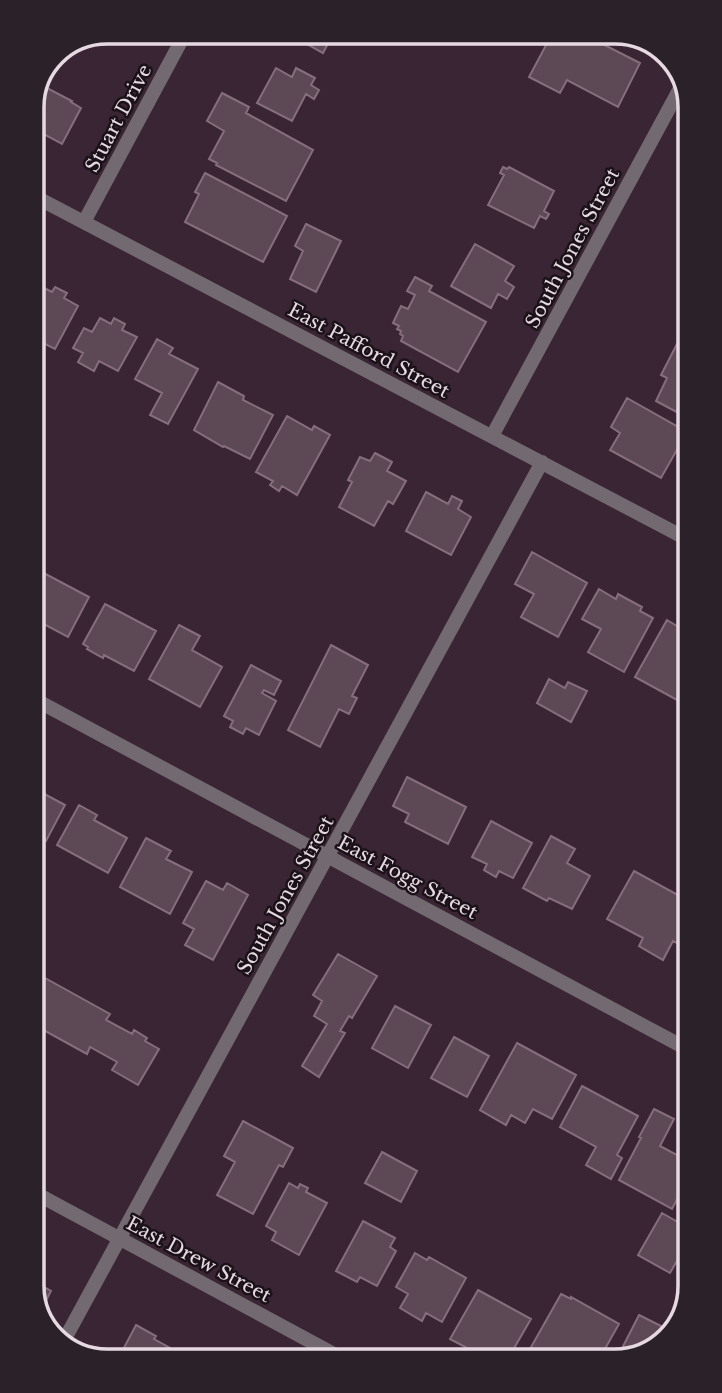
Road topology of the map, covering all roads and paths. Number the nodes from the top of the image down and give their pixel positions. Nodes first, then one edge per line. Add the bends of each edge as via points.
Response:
1 (180, 44) edge
2 (677, 94) edge
3 (44, 201) edge
4 (84, 222) junction
5 (492, 436) junction
6 (542, 463) junction
7 (678, 533) edge
8 (44, 704) edge
9 (328, 856) junction
10 (678, 1044) edge
11 (44, 1198) edge
12 (120, 1239) junction
13 (67, 1335) edge
14 (324, 1349) edge

1 - 4 street, Stuart Drive
2 - 5 street, South Jones Street
3 - 4 street, East Pafford Street
4 - 5 street, East Pafford Street
5 - 6 street, East Pafford Street
6 - 7 street, East Pafford Street
6 - 9 street, South Jones Street
8 - 9 street, East Fogg Street
9 - 10 street, East Fogg Street
9 - 12 street, South Jones Street
11 - 12 street, East Drew Street
12 - 13 street, South Jones Street
12 - 14 street, East Drew Street

